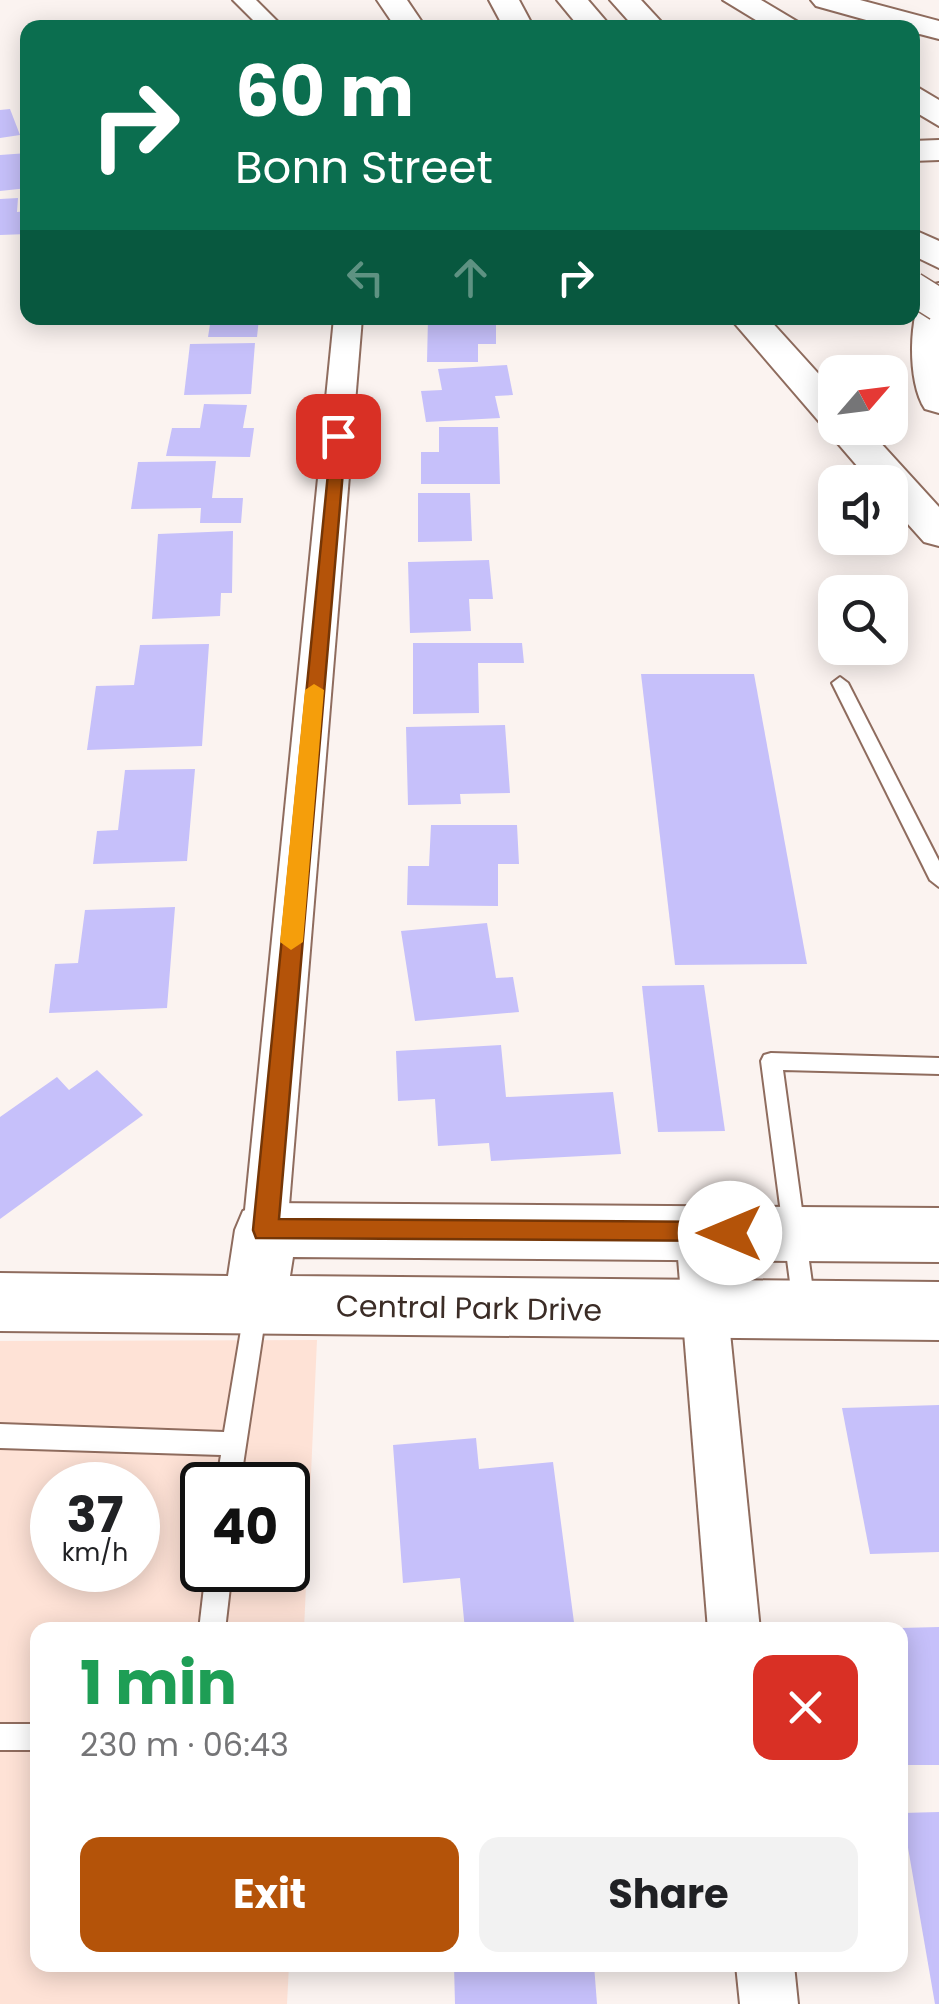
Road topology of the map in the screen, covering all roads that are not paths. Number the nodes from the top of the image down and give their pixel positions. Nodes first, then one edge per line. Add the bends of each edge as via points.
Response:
1 (244, 0) edge
2 (572, 0) edge
3 (625, 0) edge
4 (738, 0) edge
5 (826, 0) edge
6 (265, 20) edge
7 (591, 20) edge
8 (644, 20) edge
9 (777, 20) edge
10 (900, 20) edge
11 (939, 294) edge
12 (347, 325) edge
13 (754, 325) edge
14 (818, 397) edge
15 (939, 400) edge
16 (860, 445) edge
17 (939, 533) edge
18 (840, 684) dead end
19 (939, 880) edge
20 (939, 1066) edge
21 (265, 1230) junction
22 (698, 1233) junction
23 (795, 1234) junction
24 (939, 1235) edge
25 (0, 1302) edge
26 (256, 1304) junction
27 (705, 1310) junction
28 (939, 1311) edge
29 (805, 1312) junction
30 (0, 1436) edge
31 (233, 1444) junction
32 (231, 1462) edge
33 (216, 1592) edge
34 (213, 1622) edge
35 (733, 1622) edge
36 (0, 1737) edge
37 (30, 1737) edge
38 (766, 1972) edge
39 (769, 2004) edge

1 - 6 street
2 - 7 main road
3 - 8 main road
4 - 9 main road
5 - 10 main road
11 - 15 main road via 932,322
12 - 21 street
13 - 14 main road
16 - 17 main road
18 - 19 lane
20 - 23 lane via 771,1061
21 - 22 main road
21 - 26 main road
22 - 23 main road
22 - 27 street
23 - 24 main road
23 - 29 lane
25 - 26 main road, Central Park Drive
26 - 27 main road, Central Park Drive
26 - 31 lane
27 - 29 main road, Central Park Drive
27 - 35 street
28 - 29 main road, Central Park Drive
30 - 31 lane
31 - 32 lane
33 - 34 lane
36 - 37 lane
38 - 39 street

